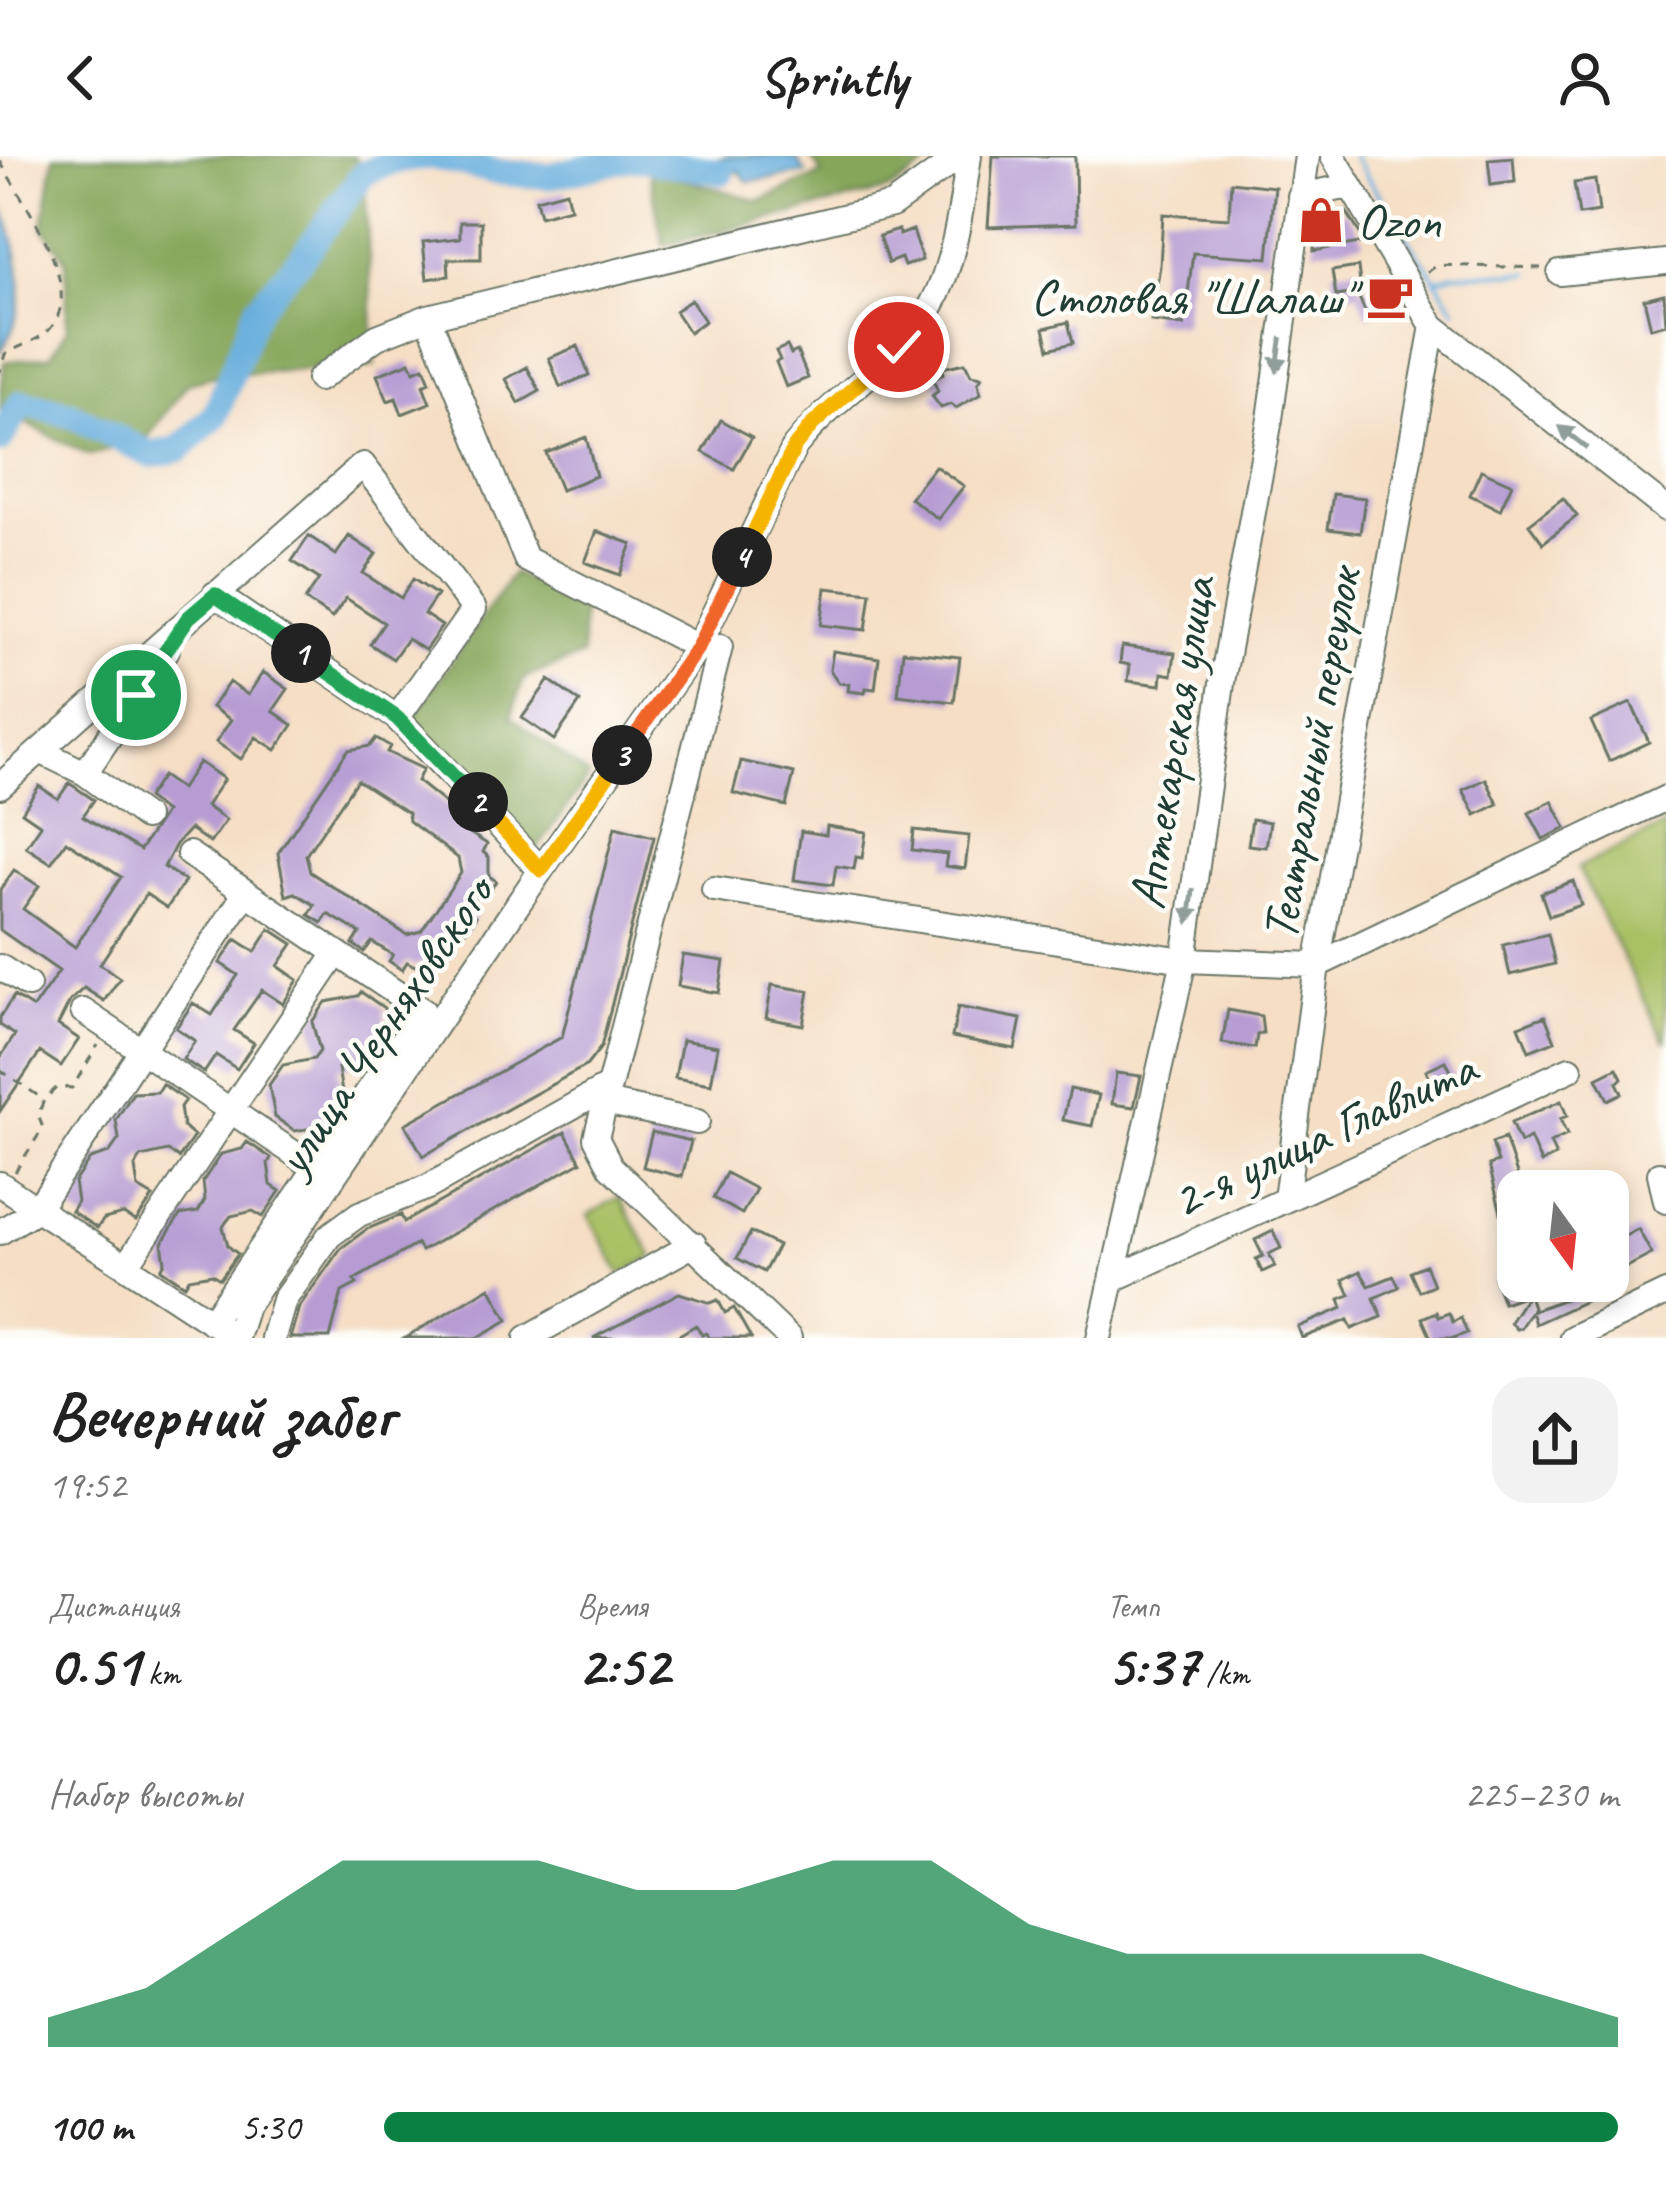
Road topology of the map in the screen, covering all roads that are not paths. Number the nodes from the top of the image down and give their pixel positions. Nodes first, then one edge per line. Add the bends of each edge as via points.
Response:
1 (959, 156) edge
2 (969, 156) edge
3 (1307, 156) edge
4 (1333, 156) edge
5 (1350, 186) junction
6 (1300, 196) junction
7 (1666, 262) edge
8 (1560, 273) road end
9 (428, 317) junction
10 (1433, 326) junction
11 (319, 379) dead end
12 (1666, 508) edge
13 (215, 595) junction
14 (188, 618) junction
15 (698, 647) junction
16 (397, 718) junction
17 (40, 751) junction
18 (85, 773) junction
19 (0, 786) edge
20 (1666, 799) edge
21 (145, 817) dead end
22 (189, 854) dead end
23 (541, 870) junction
24 (714, 890) dead end
25 (244, 894) junction
26 (336, 954) junction
27 (1184, 960) junction
28 (1317, 965) junction
29 (0, 967) edge
30 (28, 985) dead end
31 (82, 1011) dead end
32 (142, 1050) junction
33 (1570, 1069) dead end
34 (607, 1094) junction
35 (230, 1112) junction
36 (697, 1122) dead end
37 (317, 1168) junction
38 (1660, 1174) dead end
39 (3, 1185) edge
40 (1286, 1199) junction
41 (1666, 1201) edge
42 (37, 1209) junction
43 (0, 1232) edge
44 (694, 1244) junction
45 (126, 1266) junction
46 (1113, 1279) junction
47 (1666, 1293) edge
48 (211, 1322) junction
49 (236, 1338) edge
50 (273, 1338) edge
51 (526, 1338) edge
52 (789, 1338) edge
53 (1099, 1338) edge
54 (1572, 1338) edge

1 - 9 street via 892,206
2 - 15 street, улица Черняховского via 945,271 924,319 795,446
3 - 6 street, Аптекарская улица
4 - 5 street
5 - 6 street
5 - 10 street
6 -> 27 street, Аптекарская улица
7 - 8 street
9 - 11 street via 377,337
9 - 15 street via 526,559
12 -> 10 street
10 - 28 street, Театральный переулок
13 - 14 street
13 - 16 street
13 - 16 street via 363,465 473,609
14 - 17 street
14 - 18 street
15 - 23 street, улица Черняховского
15 - 34 street via 721,647
16 - 23 street
17 - 18 street
17 - 19 street
18 - 21 street
20 - 28 street
22 - 25 street
23 - 49 street, улица Черняховского via 246,1306
24 - 27 street
25 - 26 street
25 - 32 street
26 - 35 street
26 - 37 street via 423,1010
27 - 28 street
27 - 46 street, Аптекарская улица
28 - 40 street, Театральный переулок
29 - 30 street
31 - 32 street
32 - 35 street
32 - 42 street
33 - 40 street, 2-я улица Главлита
34 - 36 street
34 - 44 street via 596,1138 611,1166
34 - 50 street via 359,1214 329,1236 284,1300
35 - 37 street
35 - 45 street
37 - 48 street
38 - 41 street
39 - 42 street
40 - 46 street, 2-я улица Главлита
42 - 43 street
42 - 45 street
44 - 51 street
44 - 52 street
45 - 48 street
46 - 53 street, Аптекарская улица
47 - 54 street
48 - 49 street

